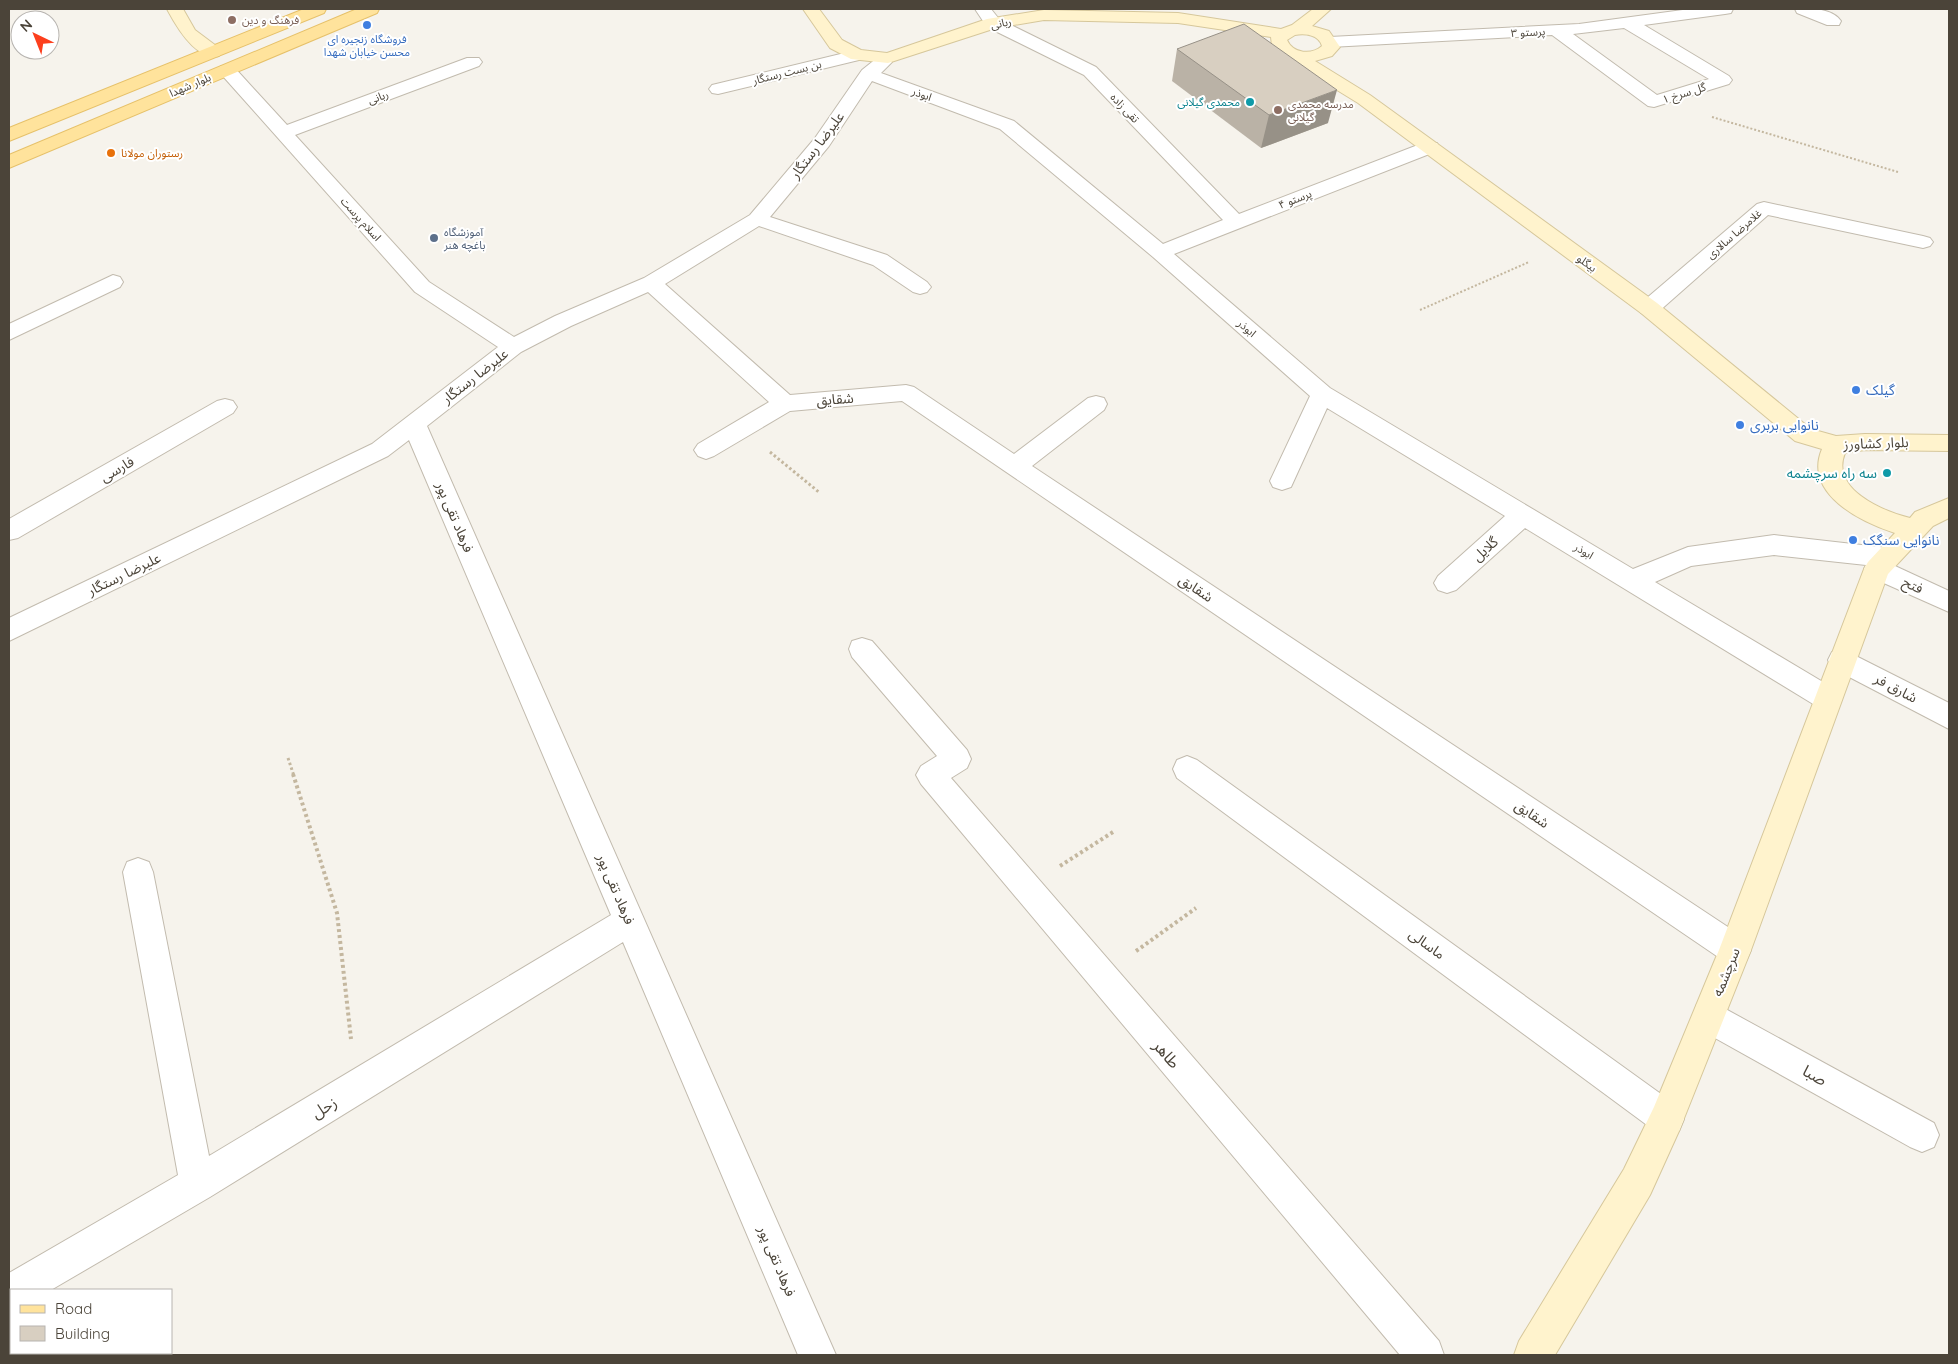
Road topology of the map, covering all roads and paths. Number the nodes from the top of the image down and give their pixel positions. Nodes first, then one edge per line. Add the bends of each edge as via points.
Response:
1 (175, 9) edge
2 (318, 9) edge
3 (371, 9) edge
4 (811, 9) edge
5 (1323, 9) edge
6 (1339, 9) edge
7 (1725, 9) edge
8 (1803, 9) edge
9 (1047, 12) edge
10 (988, 16) edge
11 (1833, 21) dead end
12 (1628, 23) junction
13 (1557, 31) junction
14 (1289, 42) junction
15 (1334, 51) junction
16 (213, 52) junction
17 (888, 58) joint
18 (473, 62) dead end
19 (862, 65) junction
20 (226, 70) junction
21 (718, 89) dead end
22 (1364, 99) junction
23 (1654, 102) junction
24 (283, 133) junction
25 (9, 135) edge
26 (1430, 147) junction
27 (9, 162) edge
28 (1898, 172) dead end
29 (758, 219) junction
30 (1236, 222) junction
31 (1923, 242) dead end
32 (1564, 246) junction
33 (1160, 252) junction
34 (113, 282) dead end
35 (651, 283) junction
36 (920, 287) dead end
37 (1649, 308) junction
38 (1420, 310) dead end
39 (9, 333) edge
40 (513, 346) junction
41 (1322, 394) junction
42 (785, 402) junction
43 (1096, 404) dead end
44 (225, 407) dead end
45 (414, 423) junction
46 (742, 428) junction
47 (1804, 435) joint
48 (1949, 443) edge
49 (1836, 445) junction
50 (706, 450) dead end
51 (1015, 466) junction
52 (1282, 481) dead end
53 (820, 493) dead end
54 (1949, 507) edge
55 (1524, 515) junction
56 (1915, 529) junction
57 (9, 531) edge
58 (1882, 563) junction
59 (1633, 580) junction
60 (1448, 583) dead end
61 (1949, 602) edge
62 (9, 630) edge
63 (862, 649) dead end
64 (1842, 660) junction
65 (1828, 699) junction
66 (1949, 717) edge
67 (288, 758) dead end
68 (1187, 769) dead end
69 (1113, 832) dead end
70 (138, 872) dead end
71 (1026, 887) junction
72 (1196, 908) dead end
73 (630, 921) junction
74 (1735, 950) junction
75 (1101, 976) junction
76 (1708, 1016) junction
77 (357, 1087) junction
78 (1667, 1119) junction
79 (1922, 1135) dead end
80 (197, 1184) junction
81 (18, 1289) edge
82 (817, 1355) edge
83 (1425, 1355) edge
84 (1533, 1355) edge

1 - 16 main road via 188,33
2 - 16 main road, بلوار شهدا
3 - 20 main road, بلوار شهدا
4 - 19 main road via 836,44
5 - 14 main road
6 - 15 main road
7 - 12 street, پرستو ۳
8 - 11 street
9 - 10 main road, ربانی
9 - 14 main road, ربانی via 1178,18
10 - 17 main road, ربانی
10 - 30 street, تقی زاده via 1090,71
12 - 13 street, پرستو ۳
12 - 23 street, گل سرخ ۱ via 1723,80
13 - 15 street, پرستو ۳
13 - 23 street, گل سرخ ۱
14 - 15 main road via 1312,57
14 - 15 main road via 1318,32
14 - 22 main road, بیگلو
15 - 22 main road, بیگلو
16 - 25 main road, بلوار شهدا
17 - 19 street, علیرضا رستگار
18 - 24 street, ربانی
19 - 21 street, بن بست رستگار
19 - 29 street, علیرضا رستگار via 822,142
19 - 33 street, ابوذر via 1007,125
20 - 24 street, اسلام پرست
20 - 27 main road, بلوار شهدا
22 - 26 main road, بیگلو
23 - 28 path
24 - 40 street, اسلام پرست via 422,287
26 - 30 street, پرستو ۴
26 - 32 main road, بیگلو
29 - 35 street, علیرضا رستگار
29 - 36 street via 880,260
30 - 33 street, پرستو ۴
31 - 37 street, غلامرضا سالاری via 1764,208
32 - 37 main road, بیگلو
32 - 38 path
33 - 41 street, ابوذر
34 - 39 street
35 - 40 street, علیرضا رستگار
35 - 42 street
37 - 47 main road, بیگلو
40 - 45 street, علیرضا رستگار
41 - 52 street
41 - 55 street, ابوذر
42 - 46 street
42 - 51 street, شقایق via 906,393
43 - 51 street
44 - 57 street, فارسی
45 - 62 street, علیرضا رستگار via 380,450
45 - 73 street, فرهاد تقی پور
46 - 50 street
46 - 53 path
47 - 49 main road, بلوار کشاورز
48 - 49 main road, بلوار کشاورز via 1891,441
49 - 56 main road via 1829,455 1828,467 1832,480 1842,493 1875,517
51 - 74 street, شقایق
54 - 56 main road via 1924,519
55 - 59 street, ابوذر
55 - 60 street, گلایل
56 - 58 main road
58 - 59 street via 1774,545 1688,557
58 - 61 street, فتح
58 - 64 main road, سرچشمه
59 - 65 street, ابوذر
63 - 71 street, طاهر via 957,759 931,775
64 - 65 main road, سرچشمه
64 - 66 street, شارق فر
65 - 74 main road, سرچشمه
67 - 77 path via 337,913
68 - 78 street, ماسالی
69 - 71 path
70 - 80 street
71 - 75 street, طاهر
72 - 75 path
73 - 77 street, زحل
73 - 82 street, فرهاد تقی پور
74 - 76 main road, سرچشمه
75 - 83 street, طاهر
76 - 78 main road, سرچشمه
76 - 79 street, صبا
77 - 80 street, زحل
78 - 84 main road, سرچشمه via 1637,1182
80 - 81 street, زحل

